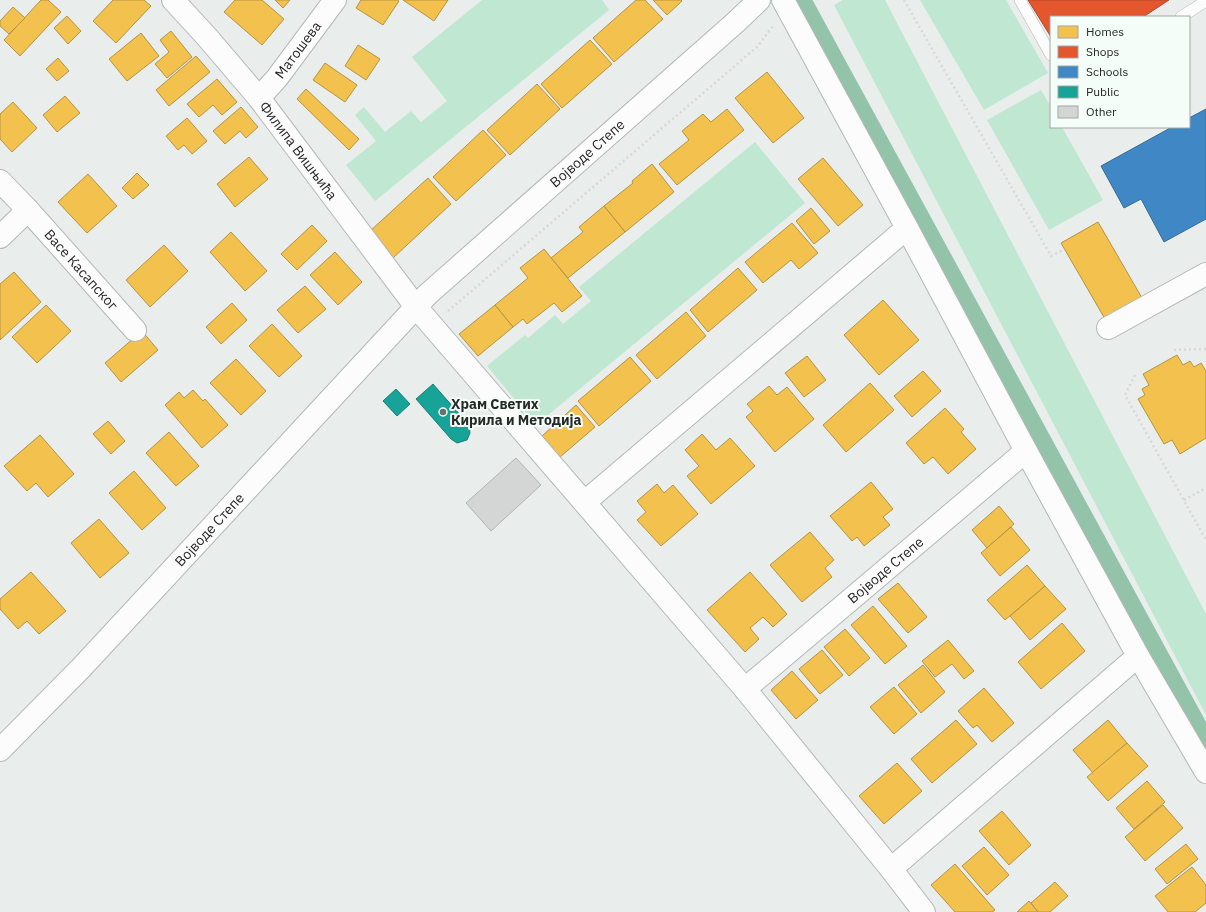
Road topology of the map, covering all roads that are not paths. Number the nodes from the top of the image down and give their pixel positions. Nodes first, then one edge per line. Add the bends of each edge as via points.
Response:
1 (173, 0) edge
2 (335, 0) edge
3 (759, 0) edge
4 (1020, 0) edge
5 (1206, 1) edge
6 (784, 2) edge
7 (1183, 16) edge
8 (1050, 53) edge
9 (259, 98) junction
10 (0, 181) edge
11 (28, 210) junction
12 (907, 228) junction
13 (0, 237) edge
14 (1206, 274) edge
15 (422, 300) junction
16 (1108, 328) dead end
17 (135, 330) dead end
18 (1026, 451) junction
19 (585, 502) junction
20 (1138, 656) junction
21 (745, 689) junction
22 (0, 750) edge
23 (1206, 772) edge
24 (891, 869) junction
25 (924, 912) edge

1 - 9 street, Филипа Вишњића
2 - 9 street, Матошева
3 - 15 street, Војводе Степе
4 - 8 lane
5 - 7 lane
6 - 12 street
9 - 15 street, Филипа Вишњића
10 - 11 street, Васе Касапског
11 - 13 street
11 - 17 street, Васе Касапског
12 - 18 street
12 - 19 street
14 - 16 street
15 - 19 street
15 - 22 street, Војводе Степе via 82,667
18 - 20 street
18 - 21 street, Војводе Степе
19 - 21 street
20 - 23 street
20 - 24 street
21 - 24 street
24 - 25 street

